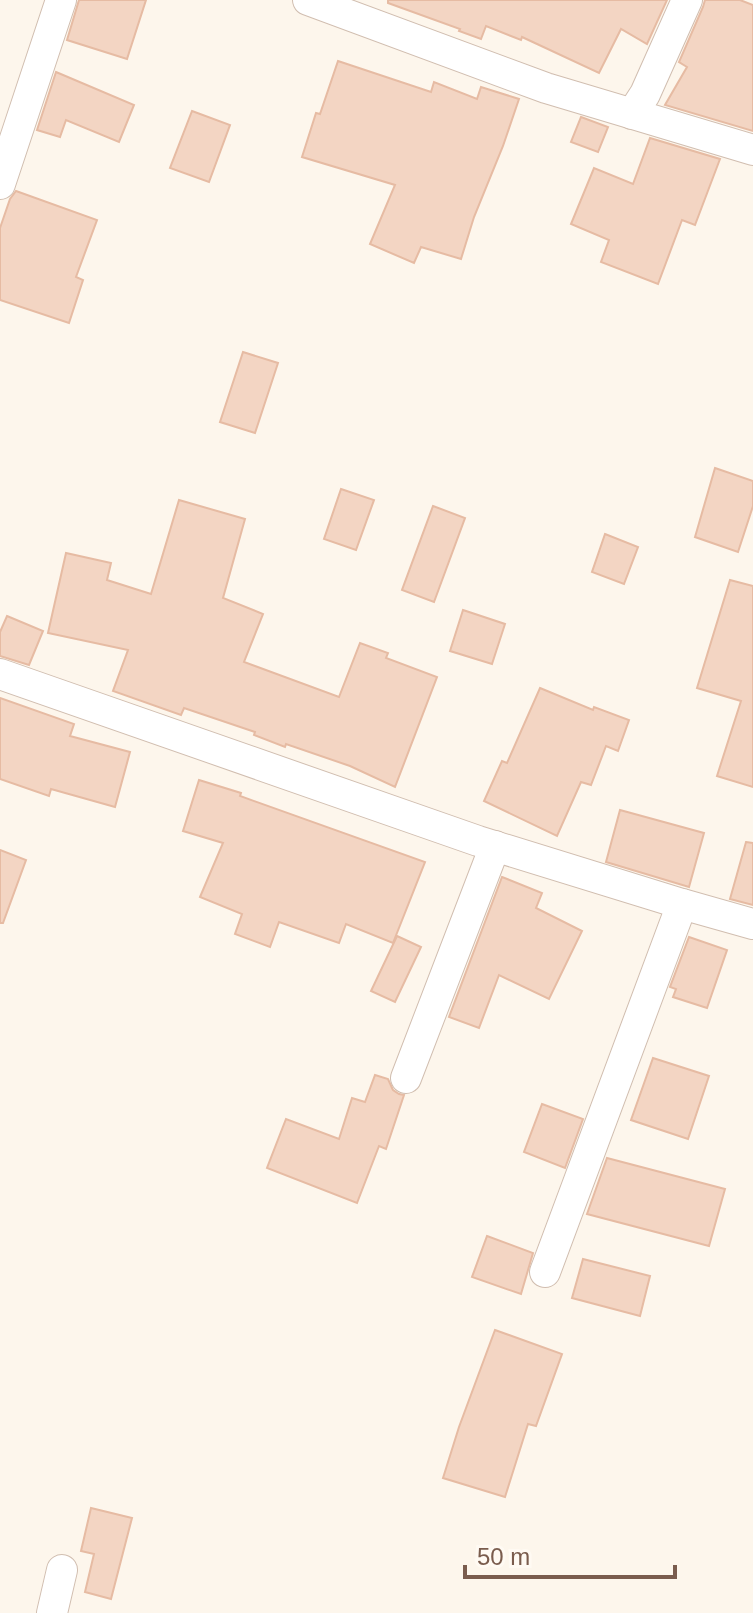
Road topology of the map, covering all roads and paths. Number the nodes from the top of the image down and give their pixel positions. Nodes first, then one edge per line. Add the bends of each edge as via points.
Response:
1 (61, 0) edge
2 (308, 0) edge
3 (687, 0) edge
4 (632, 114) junction
5 (753, 150) edge
6 (0, 184) edge
7 (0, 674) edge
8 (495, 846) junction
9 (682, 904) junction
10 (753, 924) edge
11 (406, 1078) dead end
12 (545, 1272) dead end
13 (62, 1570) dead end
14 (52, 1613) edge

1 - 6 street
2 - 4 street via 546,88
3 - 4 street
4 - 5 street
7 - 8 street
8 - 9 street
8 - 11 street
9 - 10 street
9 - 12 street
13 - 14 street

